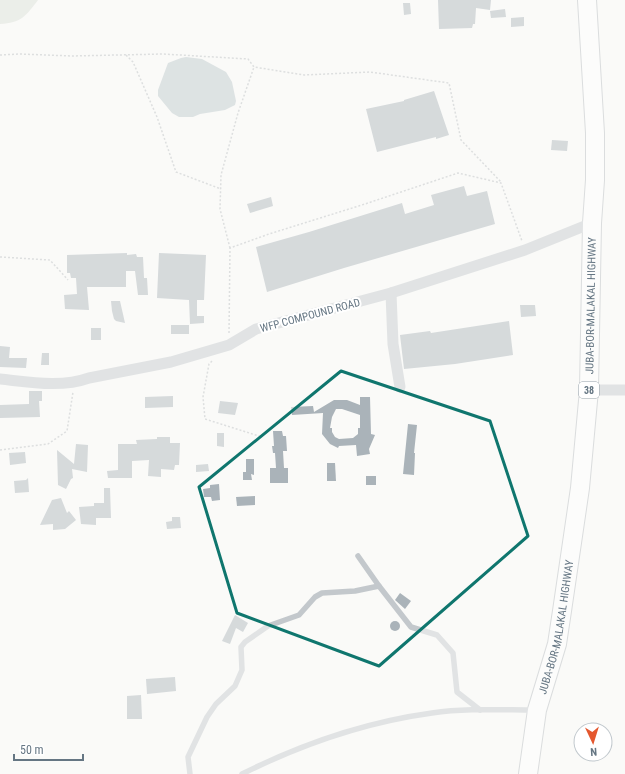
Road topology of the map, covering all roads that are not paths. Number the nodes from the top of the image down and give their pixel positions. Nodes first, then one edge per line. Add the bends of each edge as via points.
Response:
1 (587, 0) edge
2 (592, 223) junction
3 (392, 293) junction
4 (0, 379) edge
5 (400, 387) dead end
6 (589, 390) junction
7 (625, 390) edge
8 (358, 556) dead end
9 (379, 586) junction
10 (480, 710) junction
11 (537, 710) junction
12 (190, 774) edge
13 (242, 774) edge
14 (528, 774) edge

1 - 2 main road, JUBA-BOR-MALAKAL HIGHWAY / 38 via 595,133
2 - 3 street, WFP COMPOUND ROAD via 525,250
2 - 6 main road, JUBA-BOR-MALAKAL HIGHWAY / 38
3 - 4 street, WFP COMPOUND ROAD via 256,329 229,345 171,362 78,382 44,384
3 - 5 street via 393,344
6 - 7 street
6 - 11 main road, JUBA-BOR-MALAKAL HIGHWAY / 38 via 580,488 558,638
8 - 9 lane
9 - 10 lane via 411,627 437,636 453,653 457,692
9 - 12 lane via 356,591 322,593 299,615 268,626 245,642 241,647 242,670 235,686 212,709 188,757
10 - 11 lane
10 - 13 lane via 433,713 385,722 329,737
11 - 14 main road, JUBA-BOR-MALAKAL HIGHWAY / 38

